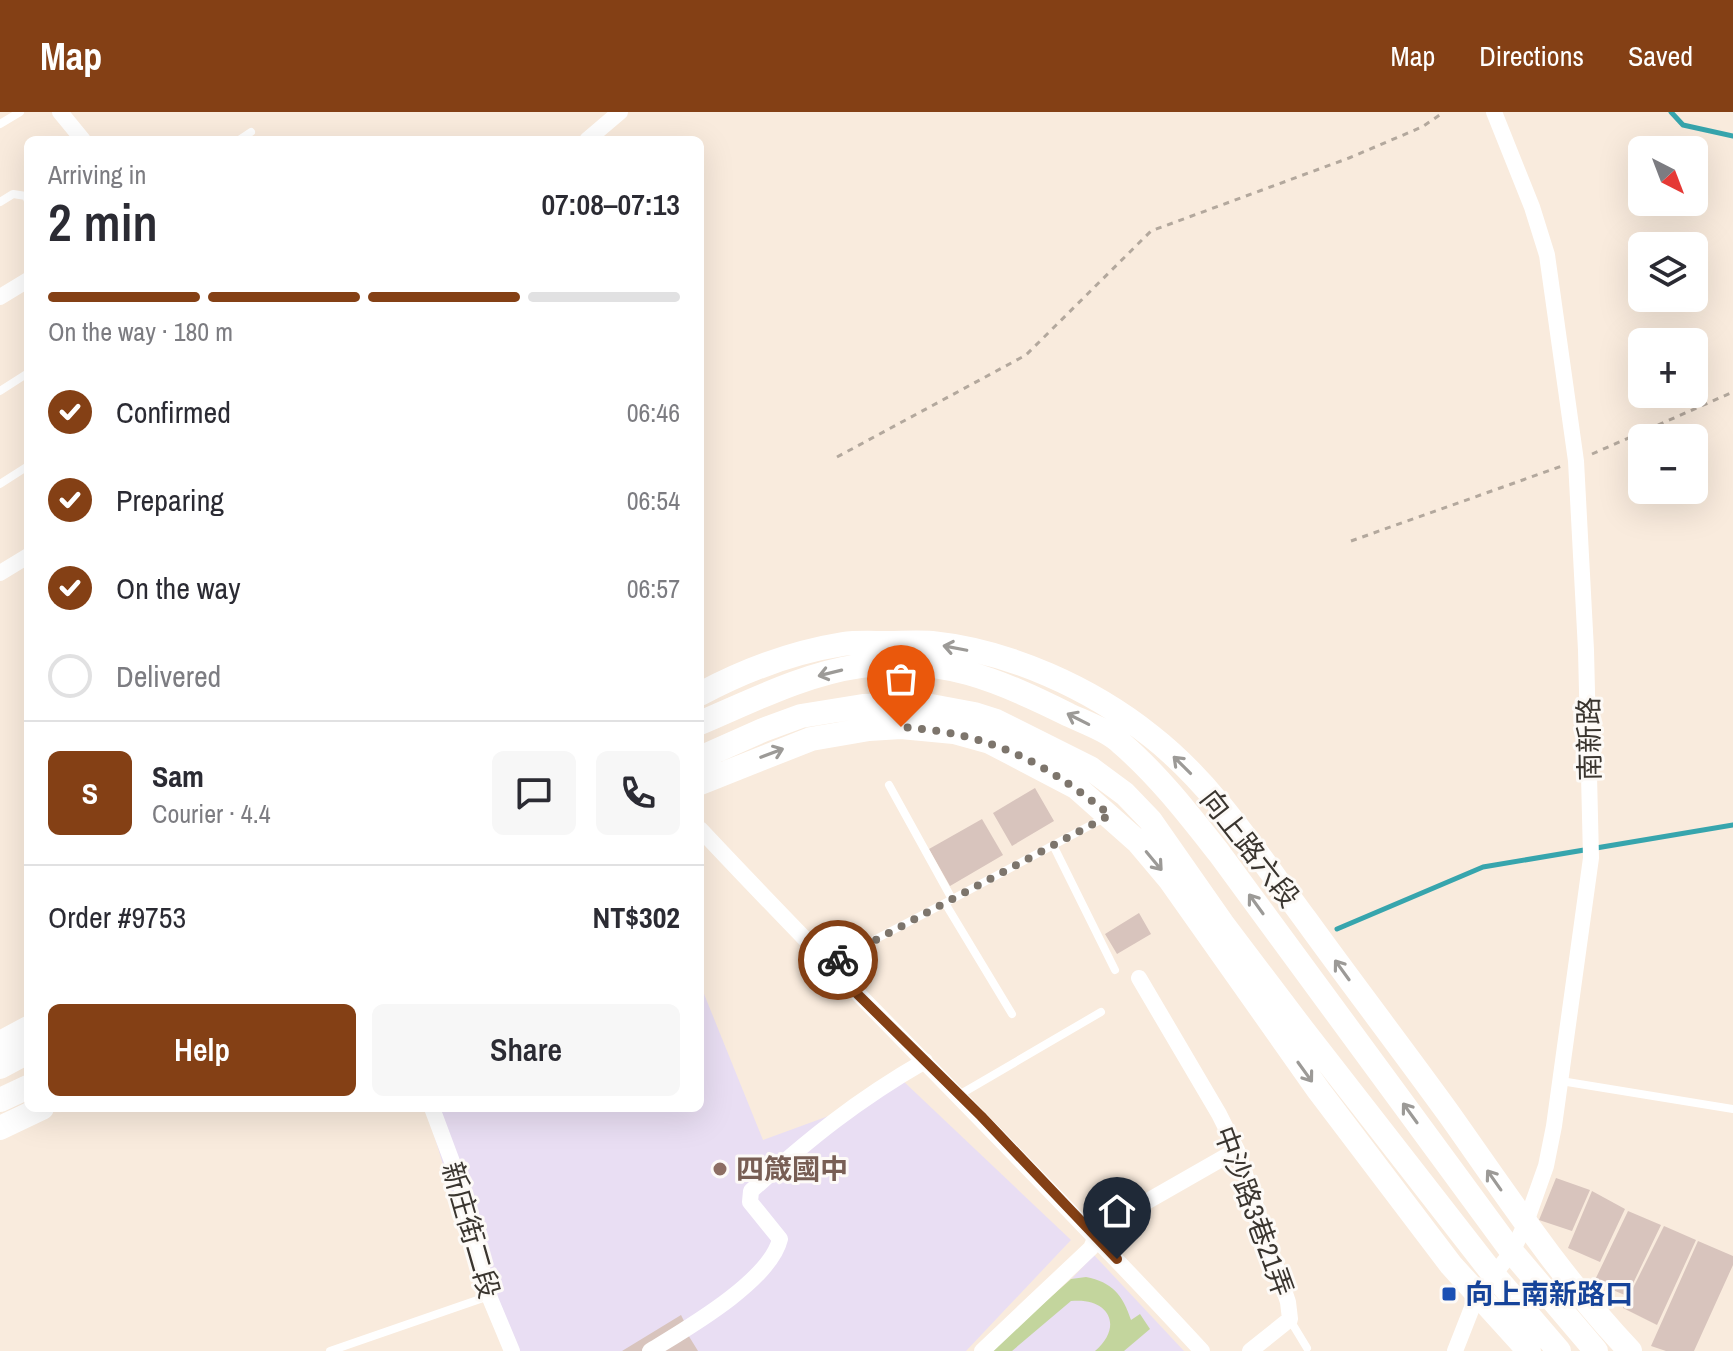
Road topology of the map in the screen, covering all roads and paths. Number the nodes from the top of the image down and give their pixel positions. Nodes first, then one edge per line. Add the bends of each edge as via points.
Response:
1 (20, 112) edge
2 (60, 112) edge
3 (620, 112) edge
4 (1444, 112) edge
5 (1494, 112) edge
6 (0, 124) edge
7 (251, 132) dead end
8 (80, 136) edge
9 (245, 136) edge
10 (592, 136) edge
11 (24, 196) edge
12 (0, 202) edge
13 (24, 282) edge
14 (0, 297) edge
15 (24, 376) edge
16 (0, 391) edge
17 (1733, 392) edge
18 (837, 457) dead end
19 (1576, 461) junction
20 (24, 469) edge
21 (0, 484) edge
22 (1351, 541) dead end
23 (24, 558) edge
24 (0, 573) edge
25 (704, 692) edge
26 (704, 721) edge
27 (704, 756) edge
28 (704, 781) edge
29 (889, 785) dead end
30 (1110, 815) junction
31 (704, 833) edge
32 (1053, 845) junction
33 (948, 901) junction
34 (828, 965) junction
35 (1115, 970) dead end
36 (1139, 978) dead end
37 (1101, 1012) dead end
38 (1012, 1014) dead end
39 (24, 1030) edge
40 (0, 1043) edge
41 (24, 1054) edge
42 (925, 1061) junction
43 (0, 1067) edge
44 (1560, 1081) junction
45 (24, 1089) edge
46 (959, 1095) junction
47 (0, 1100) edge
48 (1733, 1109) edge
49 (34, 1112) edge
50 (433, 1112) edge
51 (0, 1128) edge
52 (1237, 1150) junction
53 (1525, 1225) junction
54 (1096, 1236) junction
55 (1512, 1252) junction
56 (1493, 1274) junction
57 (1477, 1295) junction
58 (489, 1296) junction
59 (1290, 1319) junction
60 (1307, 1348) dead end
61 (330, 1351) edge
62 (512, 1351) edge
63 (650, 1351) edge
64 (982, 1351) edge
65 (1202, 1351) edge
66 (1250, 1351) edge
67 (1455, 1351) edge
68 (1529, 1351) edge
69 (1559, 1351) edge
70 (1596, 1351) edge
71 (1630, 1351) edge

1 - 6 lane
2 - 8 street
3 - 10 street
4 - 18 path via 1349,158 1151,231 1026,355
5 - 19 street, 南新路 via 1547,255
7 - 9 lane
11 - 12 lane via 13,194
13 - 14 street
15 - 16 lane
17 - 19 path
19 - 22 path
19 - 44 street, 南新路 via 1591,858
20 - 21 lane
23 - 24 street
53 -> 25 main road, 向上路六段 via 1219,804 1155,739 1101,701 1014,662 932,643 845,644 781,659
55 -> 26 main road, 向上路六段 via 1219,853 1120,741 1012,686 974,673 898,664 859,666 804,679
27 - 56 main road via 801,716 900,705 974,714 1090,768 1150,820 1222,923
28 -> 30 main road via 811,739 869,729 928,729 990,742 1057,776
29 - 33 lane
30 - 32 lane
30 -> 57 main road via 1170,880 1319,1091
31 - 34 street
32 - 33 lane
32 - 35 lane
33 - 34 lane
33 - 38 lane
34 - 42 street
36 - 52 street, 中沙路3巷21弄
37 - 46 lane
39 - 40 main road
41 - 43 main road
42 - 46 street
42 - 63 street via 824,1127 751,1191 750,1202 780,1239 777,1251 707,1316
44 - 48 lane
44 - 53 street, 南新路 via 1546,1166
45 - 47 main road
46 - 54 street
49 - 51 main road
50 - 58 street, 新庄街二段 via 460,1183
52 - 54 street
52 - 59 street, 中沙路3巷21弄
53 - 55 street, 南新路
53 - 71 main road, 向上路六段
54 - 64 street via 1091,1248
54 - 65 street
55 - 56 street, 南新路
55 - 70 main road, 向上路六段
56 - 57 street, 南新路
56 - 69 main road
57 - 67 street, 南新路
57 - 68 main road
58 - 61 lane
58 - 62 street, 新庄街二段
59 - 60 lane
59 - 66 street, 中沙路3巷21弄

